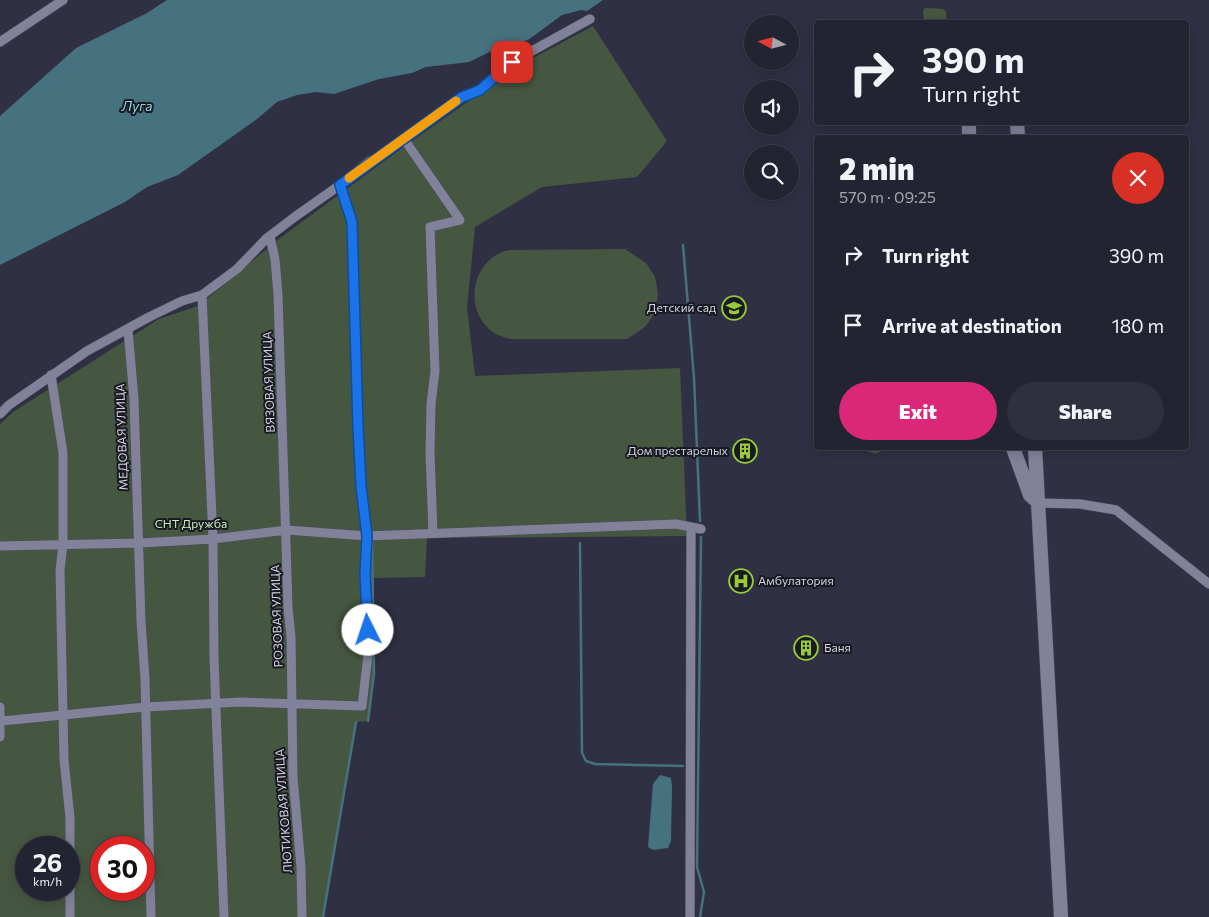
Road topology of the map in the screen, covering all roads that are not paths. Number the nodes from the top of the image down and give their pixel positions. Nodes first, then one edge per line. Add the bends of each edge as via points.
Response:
1 (63, 0) edge
2 (590, 19) dead end
3 (0, 42) edge
4 (404, 139) junction
5 (340, 185) junction
6 (270, 236) junction
7 (202, 295) junction
8 (128, 330) junction
9 (51, 375) junction
10 (0, 414) edge
11 (1014, 450) edge
12 (1035, 450) edge
13 (1039, 503) junction
14 (287, 529) junction
15 (433, 533) junction
16 (367, 536) junction
17 (213, 539) junction
18 (140, 543) junction
19 (62, 545) junction
20 (0, 546) edge
21 (1209, 584) edge
22 (216, 703) junction
23 (291, 703) junction
24 (0, 707) edge
25 (145, 707) junction
26 (63, 715) junction
27 (2, 721) junction
28 (0, 736) edge
29 (70, 917) edge
30 (151, 917) edge
31 (224, 917) edge
32 (302, 917) edge
33 (690, 917) edge
34 (1061, 917) edge

1 - 3 street
2 - 4 street via 512,62 480,90 462,97
4 - 5 street
4 - 15 street via 460,220 430,227 435,371 430,453
5 - 6 street
5 - 16 street via 352,222 358,426
6 - 7 street via 237,269
6 - 14 street, ВЯЗОВАЯ УЛИЦА via 278,294
7 - 8 street via 174,305
7 - 17 street
8 - 9 street via 87,351
8 - 18 street, МЕДОВАЯ УЛИЦА
9 - 10 street
9 - 19 street via 62,453
11 - 13 street via 1030,495
12 - 13 street
13 - 21 street via 1080,504 1116,510
13 - 34 street
14 - 16 street
14 - 17 street
14 - 23 street, РОЗОВАЯ УЛИЦА
15 - 16 street
15 - 33 street via 676,524 696,528
16 - 23 street via 365,575 369,646 362,706
17 - 18 street
17 - 22 street
18 - 19 street
18 - 25 street, МЕДОВАЯ УЛИЦА
19 - 20 street
19 - 26 street
22 - 23 street
22 - 25 street
22 - 31 street
23 - 32 street, ЛЮТИКОВАЯ УЛИЦА
24 - 27 street
25 - 26 street
25 - 30 street, МЕДОВАЯ УЛИЦА
26 - 27 street
26 - 29 street via 64,767 70,818
27 - 28 street

